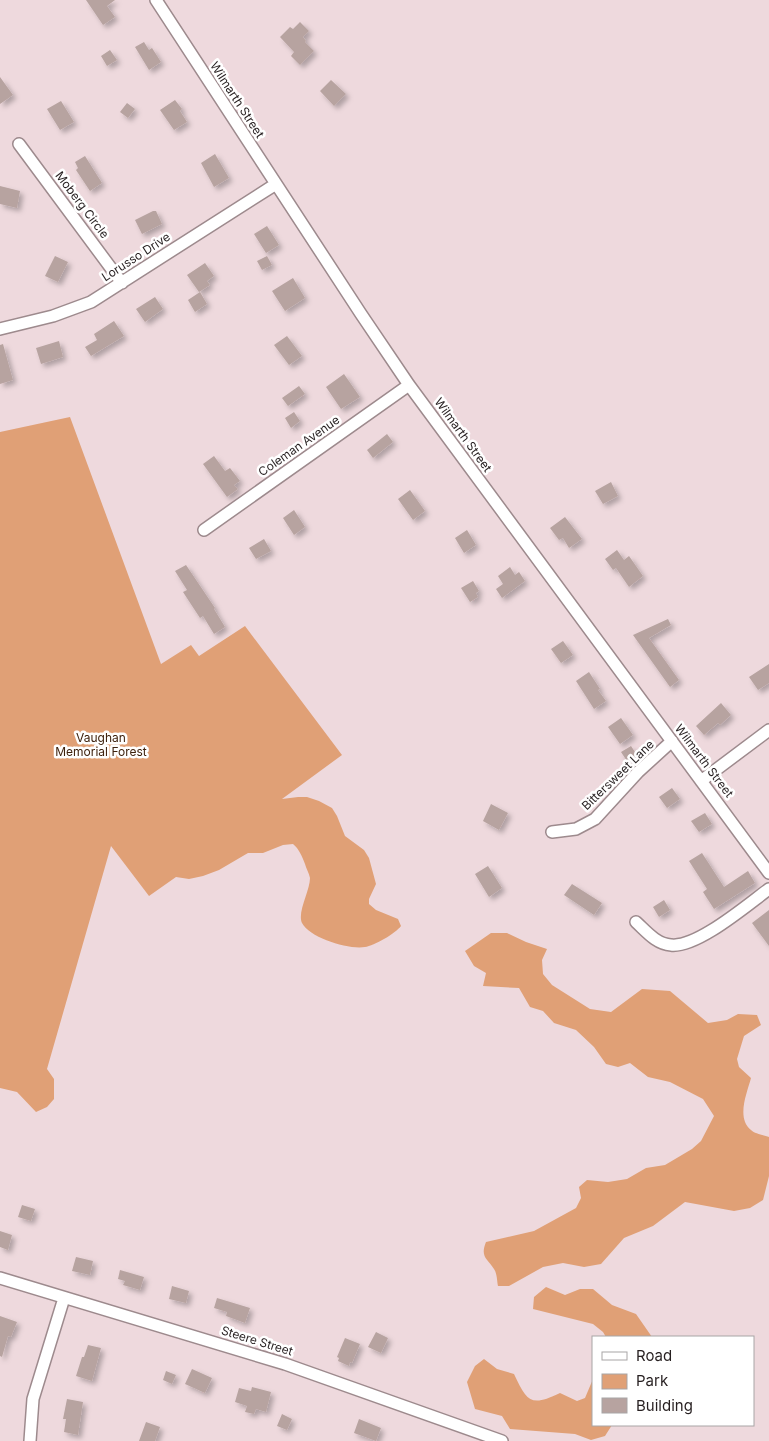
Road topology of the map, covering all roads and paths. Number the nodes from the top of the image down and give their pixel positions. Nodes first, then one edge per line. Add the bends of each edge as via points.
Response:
1 (156, 0) edge
2 (19, 144) dead end
3 (276, 184) junction
4 (122, 283) junction
5 (0, 329) edge
6 (409, 385) junction
7 (204, 530) dead end
8 (769, 730) edge
9 (672, 741) junction
10 (701, 781) junction
11 (552, 832) dead end
12 (769, 872) edge
13 (769, 890) edge
14 (636, 922) dead end
15 (0, 1278) edge
16 (64, 1298) junction
17 (30, 1441) edge
18 (502, 1441) edge

1 - 3 street, Wilmarth Street
2 - 4 street, Moberg Circle
3 - 4 street, Lorusso Drive
3 - 6 street, Wilmarth Street
4 - 5 street, Lorusso Drive via 73,309
6 - 7 street, Coleman Avenue
6 - 9 street, Wilmarth Street
8 - 10 street
9 - 10 street, Wilmarth Street
9 - 11 street, Bittersweet Lane via 595,819 576,829
10 - 12 street, Wilmarth Street
13 - 14 street via 685,944 671,945 656,940
15 - 16 street, Steere Street
16 - 17 street via 33,1399
16 - 18 street, Steere Street via 285,1364

